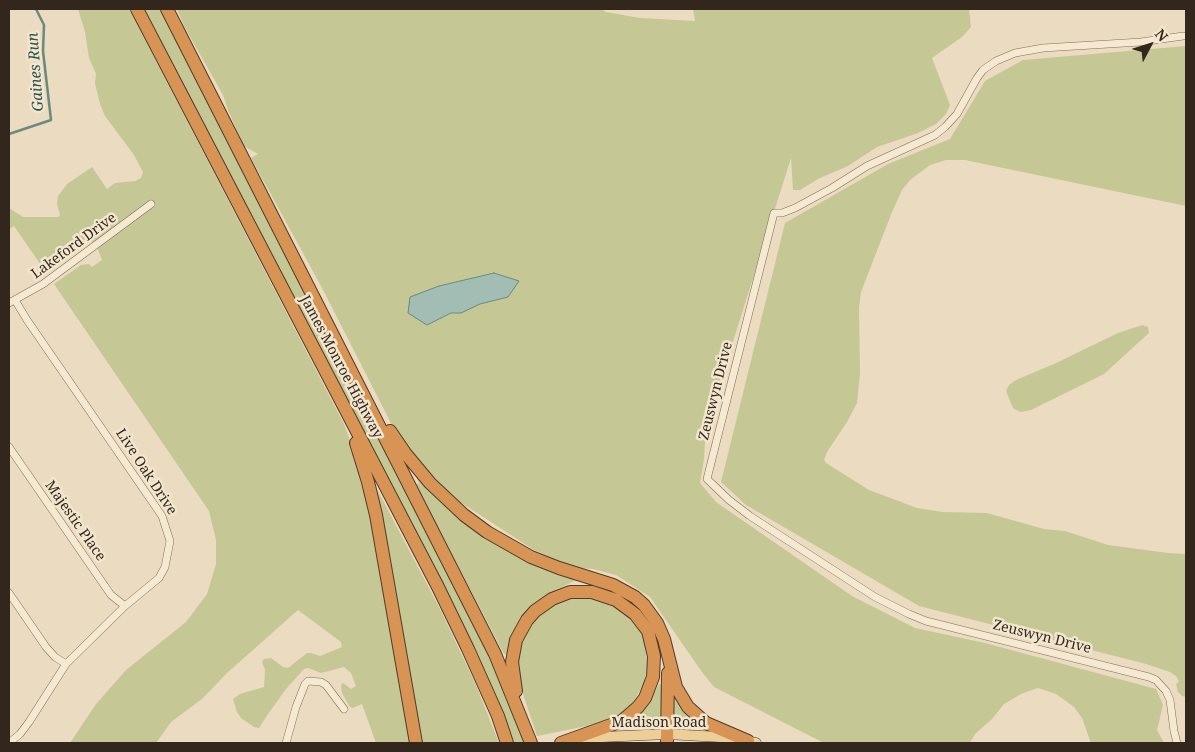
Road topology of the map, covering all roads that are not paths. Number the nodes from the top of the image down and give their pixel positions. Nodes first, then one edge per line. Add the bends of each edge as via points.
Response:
1 (137, 9) edge
2 (167, 9) edge
3 (1183, 36) dead end
4 (150, 204) dead end
5 (12, 301) edge
6 (358, 383) junction
7 (338, 394) junction
8 (9, 447) edge
9 (9, 593) edge
10 (124, 606) junction
11 (667, 653) junction
12 (66, 664) junction
13 (344, 709) dead end
14 (520, 714) junction
15 (667, 739) edge
16 (752, 742) edge
17 (9, 743) edge
18 (286, 743) edge
19 (416, 743) edge
20 (507, 743) edge
21 (531, 743) edge
22 (562, 743) edge
23 (1177, 743) edge

1 - 7 highway, James Monroe Highway
2 - 6 highway, James Monroe Highway
3 - 23 street, Zeuswyn Drive via 1043,48 1018,52 996,61 983,70 957,114 935,135 868,166 788,211 774,213 708,479 750,516 876,597 909,614 1156,680 1170,700
4 - 5 street, Lakeford Drive via 43,284
5 - 10 street, Live Oak Drive via 162,516 167,528 170,541 165,567 159,578
6 - 11 highway via 405,454 446,500 508,545 559,568 613,585 635,597 657,623
6 - 14 highway, James Monroe Highway via 495,654
7 - 19 highway via 370,490
7 - 20 highway, James Monroe Highway via 468,649
8 - 10 street, Majestic Place via 111,595
9 - 12 street via 46,647
10 - 12 street, Live Oak Drive
11 - 15 highway
11 - 16 highway via 676,687 688,707 706,723
12 - 17 street, Live Oak Drive via 29,722
13 - 18 street via 326,685 308,681 296,707
14 - 21 highway, James Monroe Highway
14 - 22 highway via 513,652 521,630 535,611 570,592 592,592 623,604 642,622 652,644 654,677 650,688 638,707 622,721
15 - 16 main road, Madison Road via 711,736
15 - 22 main road, Madison Road via 602,737

